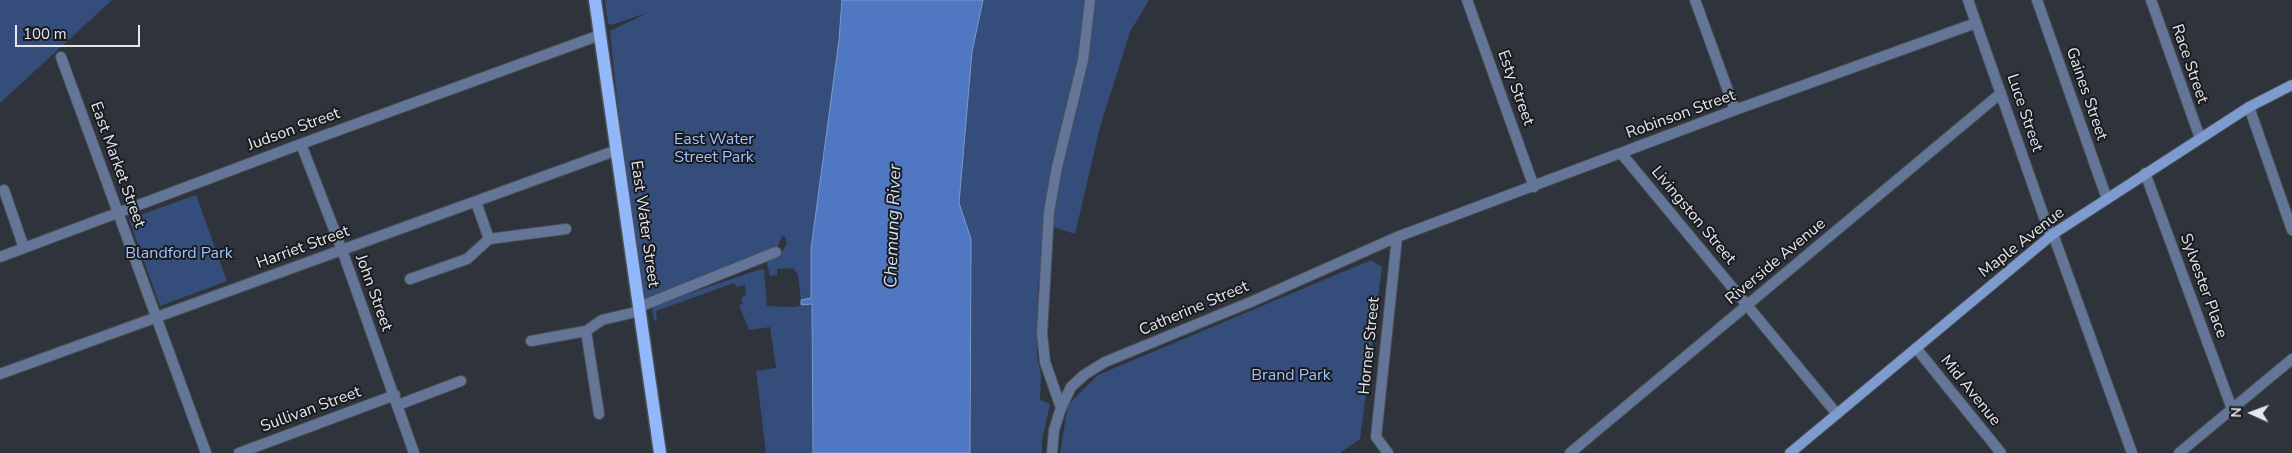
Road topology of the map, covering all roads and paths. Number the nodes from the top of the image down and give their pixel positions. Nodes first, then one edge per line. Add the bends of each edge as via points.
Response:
1 (595, 0) edge
2 (1090, 0) edge
3 (1467, 0) edge
4 (1695, 0) edge
5 (1968, 0) edge
6 (2037, 0) edge
7 (2151, 0) edge
8 (1976, 23) junction
9 (600, 35) junction
10 (61, 57) dead end
11 (2292, 85) edge
12 (2001, 93) junction
13 (2248, 107) junction
14 (1735, 110) junction
15 (2200, 138) junction
16 (300, 144) junction
17 (617, 150) junction
18 (1621, 153) junction
19 (2145, 173) junction
20 (1534, 187) junction
21 (4, 190) dead end
22 (2107, 199) junction
23 (476, 202) junction
24 (118, 213) junction
25 (566, 229) dead end
26 (2292, 230) edge
27 (2052, 235) junction
28 (1397, 237) junction
29 (489, 239) junction
30 (24, 248) junction
31 (342, 250) junction
32 (776, 252) dead end
33 (0, 257) edge
34 (410, 279) dead end
35 (1748, 305) junction
36 (639, 309) junction
37 (156, 316) junction
38 (586, 331) junction
39 (531, 342) dead end
40 (1916, 348) junction
41 (2292, 359) edge
42 (0, 374) edge
43 (461, 381) dead end
44 (396, 400) junction
45 (1060, 408) junction
46 (2232, 409) junction
47 (599, 414) dead end
48 (1837, 414) junction
49 (1998, 452) edge
50 (206, 453) edge
51 (239, 453) edge
52 (414, 453) edge
53 (660, 453) edge
54 (1052, 453) edge
55 (1388, 453) edge
56 (1570, 453) edge
57 (1790, 453) edge
58 (2132, 453) edge
59 (2179, 453) edge

1 - 9 main road, East Water Street
2 - 45 street via 1084,60 1049,212 1042,333 1045,362
3 - 20 street, Esty Street
4 - 14 street
5 - 8 street, Luce Street
6 - 22 street, Gaines Street
7 - 15 street, Race Street
8 - 12 street, Luce Street
8 - 14 street, Robinson Street
9 - 16 street, Judson Street
9 - 17 main road, East Water Street
10 - 24 street, East Market Street
11 - 13 main road, Maple Avenue
12 - 27 street, Luce Street
12 - 35 street, Riverside Avenue
13 - 15 main road, Maple Avenue
13 - 26 street
14 - 18 street, Robinson Street
15 - 19 main road, Maple Avenue
16 - 24 street, Judson Street
16 - 31 street, John Street
17 - 23 street, Harriet Street
17 - 36 main road, East Water Street
18 - 20 street, Robinson Street
18 - 35 street, Livingston Street
19 - 22 main road, Maple Avenue
19 - 46 street, Sylvester Place
20 - 28 street, Robinson Street
21 - 30 street
22 - 27 main road, Maple Avenue
23 - 29 street
23 - 31 street, Harriet Street
24 - 30 street, Judson Street
24 - 37 street, East Market Street
25 - 29 street
27 - 40 main road, Maple Avenue
27 - 58 street, Luce Street
28 - 45 street, Catherine Street via 1254,301 1105,362 1071,387
28 - 55 street, Horner Street via 1376,437
29 - 34 street via 467,259
30 - 33 street, Judson Street
31 - 37 street, Harriet Street
31 - 44 street, John Street
32 - 36 street
35 - 48 street, Livingston Street
35 - 56 street, Riverside Avenue
36 - 38 street via 602,320
36 - 53 main road, East Water Street
37 - 42 street, Harriet Street
37 - 50 street, East Market Street
38 - 39 street
38 - 47 street
40 - 48 main road, Maple Avenue
40 - 49 street, Mid Avenue
41 - 46 street
43 - 44 street, Sullivan Street
44 - 51 street, Sullivan Street
44 - 52 street, John Street
45 - 54 street, Catherine Street
46 - 59 street
48 - 57 main road, Maple Avenue

